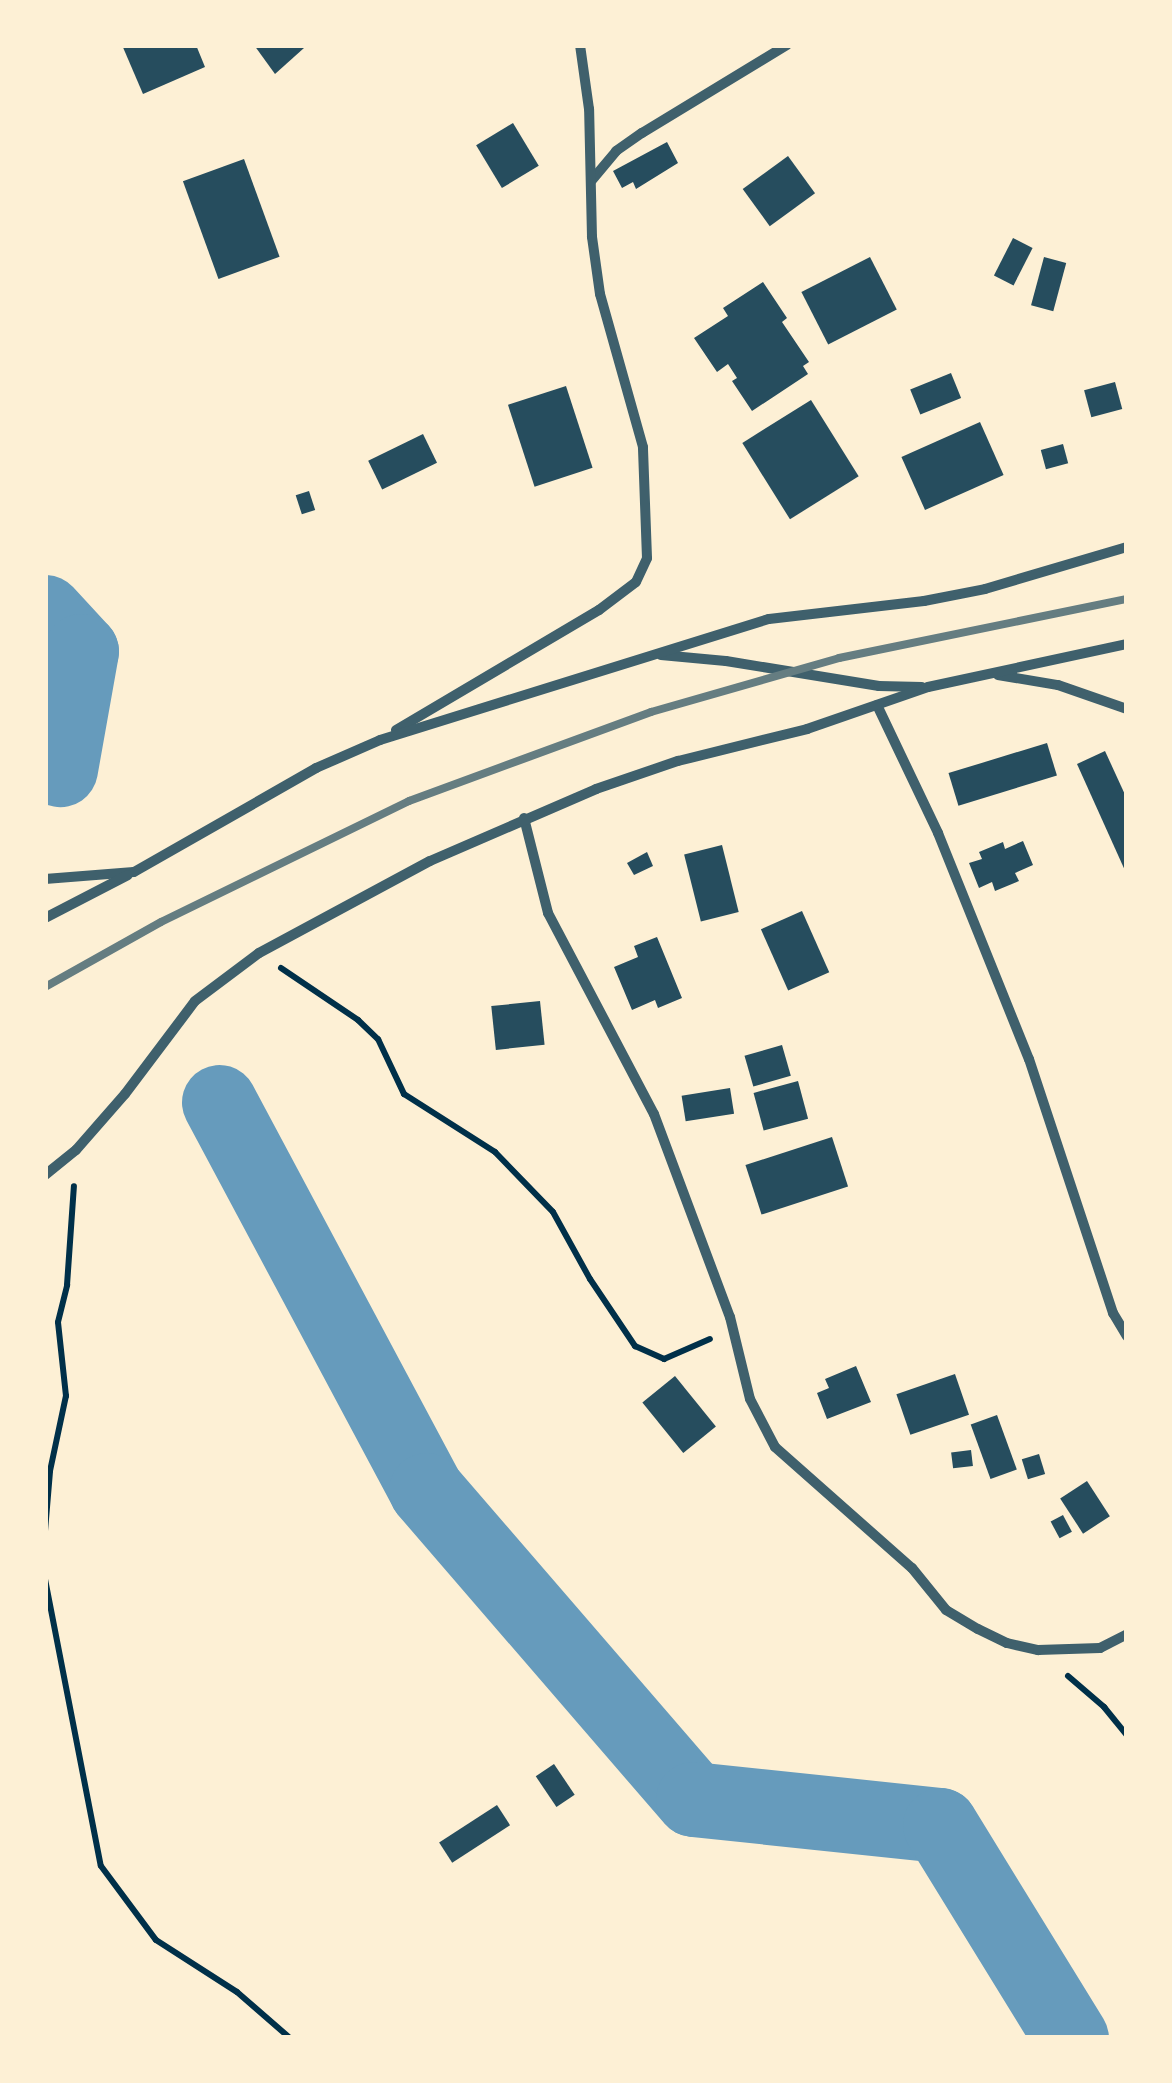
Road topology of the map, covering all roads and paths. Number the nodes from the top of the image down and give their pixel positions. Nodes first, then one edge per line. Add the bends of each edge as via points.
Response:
1 (580, 45) edge
2 (787, 45) edge
3 (592, 181) junction
4 (1127, 546) edge
5 (1127, 644) edge
6 (653, 655) junction
7 (989, 674) junction
8 (928, 687) junction
9 (877, 705) junction
10 (1127, 709) edge
11 (380, 740) junction
12 (524, 818) junction
13 (134, 872) junction
14 (45, 878) edge
15 (45, 918) edge
16 (260, 954) junction
17 (76, 1150) junction
18 (45, 1175) edge
19 (1127, 1336) edge
20 (726, 1345) dead end
21 (45, 1531) edge
22 (45, 1579) edge
23 (1127, 1634) edge
24 (1038, 1650) junction
25 (1127, 1735) edge
26 (290, 2038) edge

1 - 3 street
2 - 3 street via 642,132
3 - 11 street via 600,294 643,447 646,558 636,582 598,610
4 - 6 street via 985,589 769,619
5 - 7 street
6 - 8 street
6 - 11 street
7 - 8 street
7 - 10 street via 1058,685
8 - 9 street
9 - 12 street via 678,761
9 - 19 street via 938,833 1029,1060
11 - 13 street via 316,768
12 - 16 street via 356,898
12 - 24 street via 548,913 654,1114 725,1301 750,1399 775,1448 912,1568 946,1610 1007,1644
13 - 14 street
13 - 15 street
16 - 17 street via 195,1001
16 - 20 path via 358,1020 378,1039 404,1094 495,1152 553,1212 635,1346 664,1359 708,1338
17 - 18 street
17 - 21 path via 67,1285 58,1322 66,1396
22 - 26 path via 101,1866 156,1940 237,1992
23 - 24 street via 1100,1648
24 - 25 path

